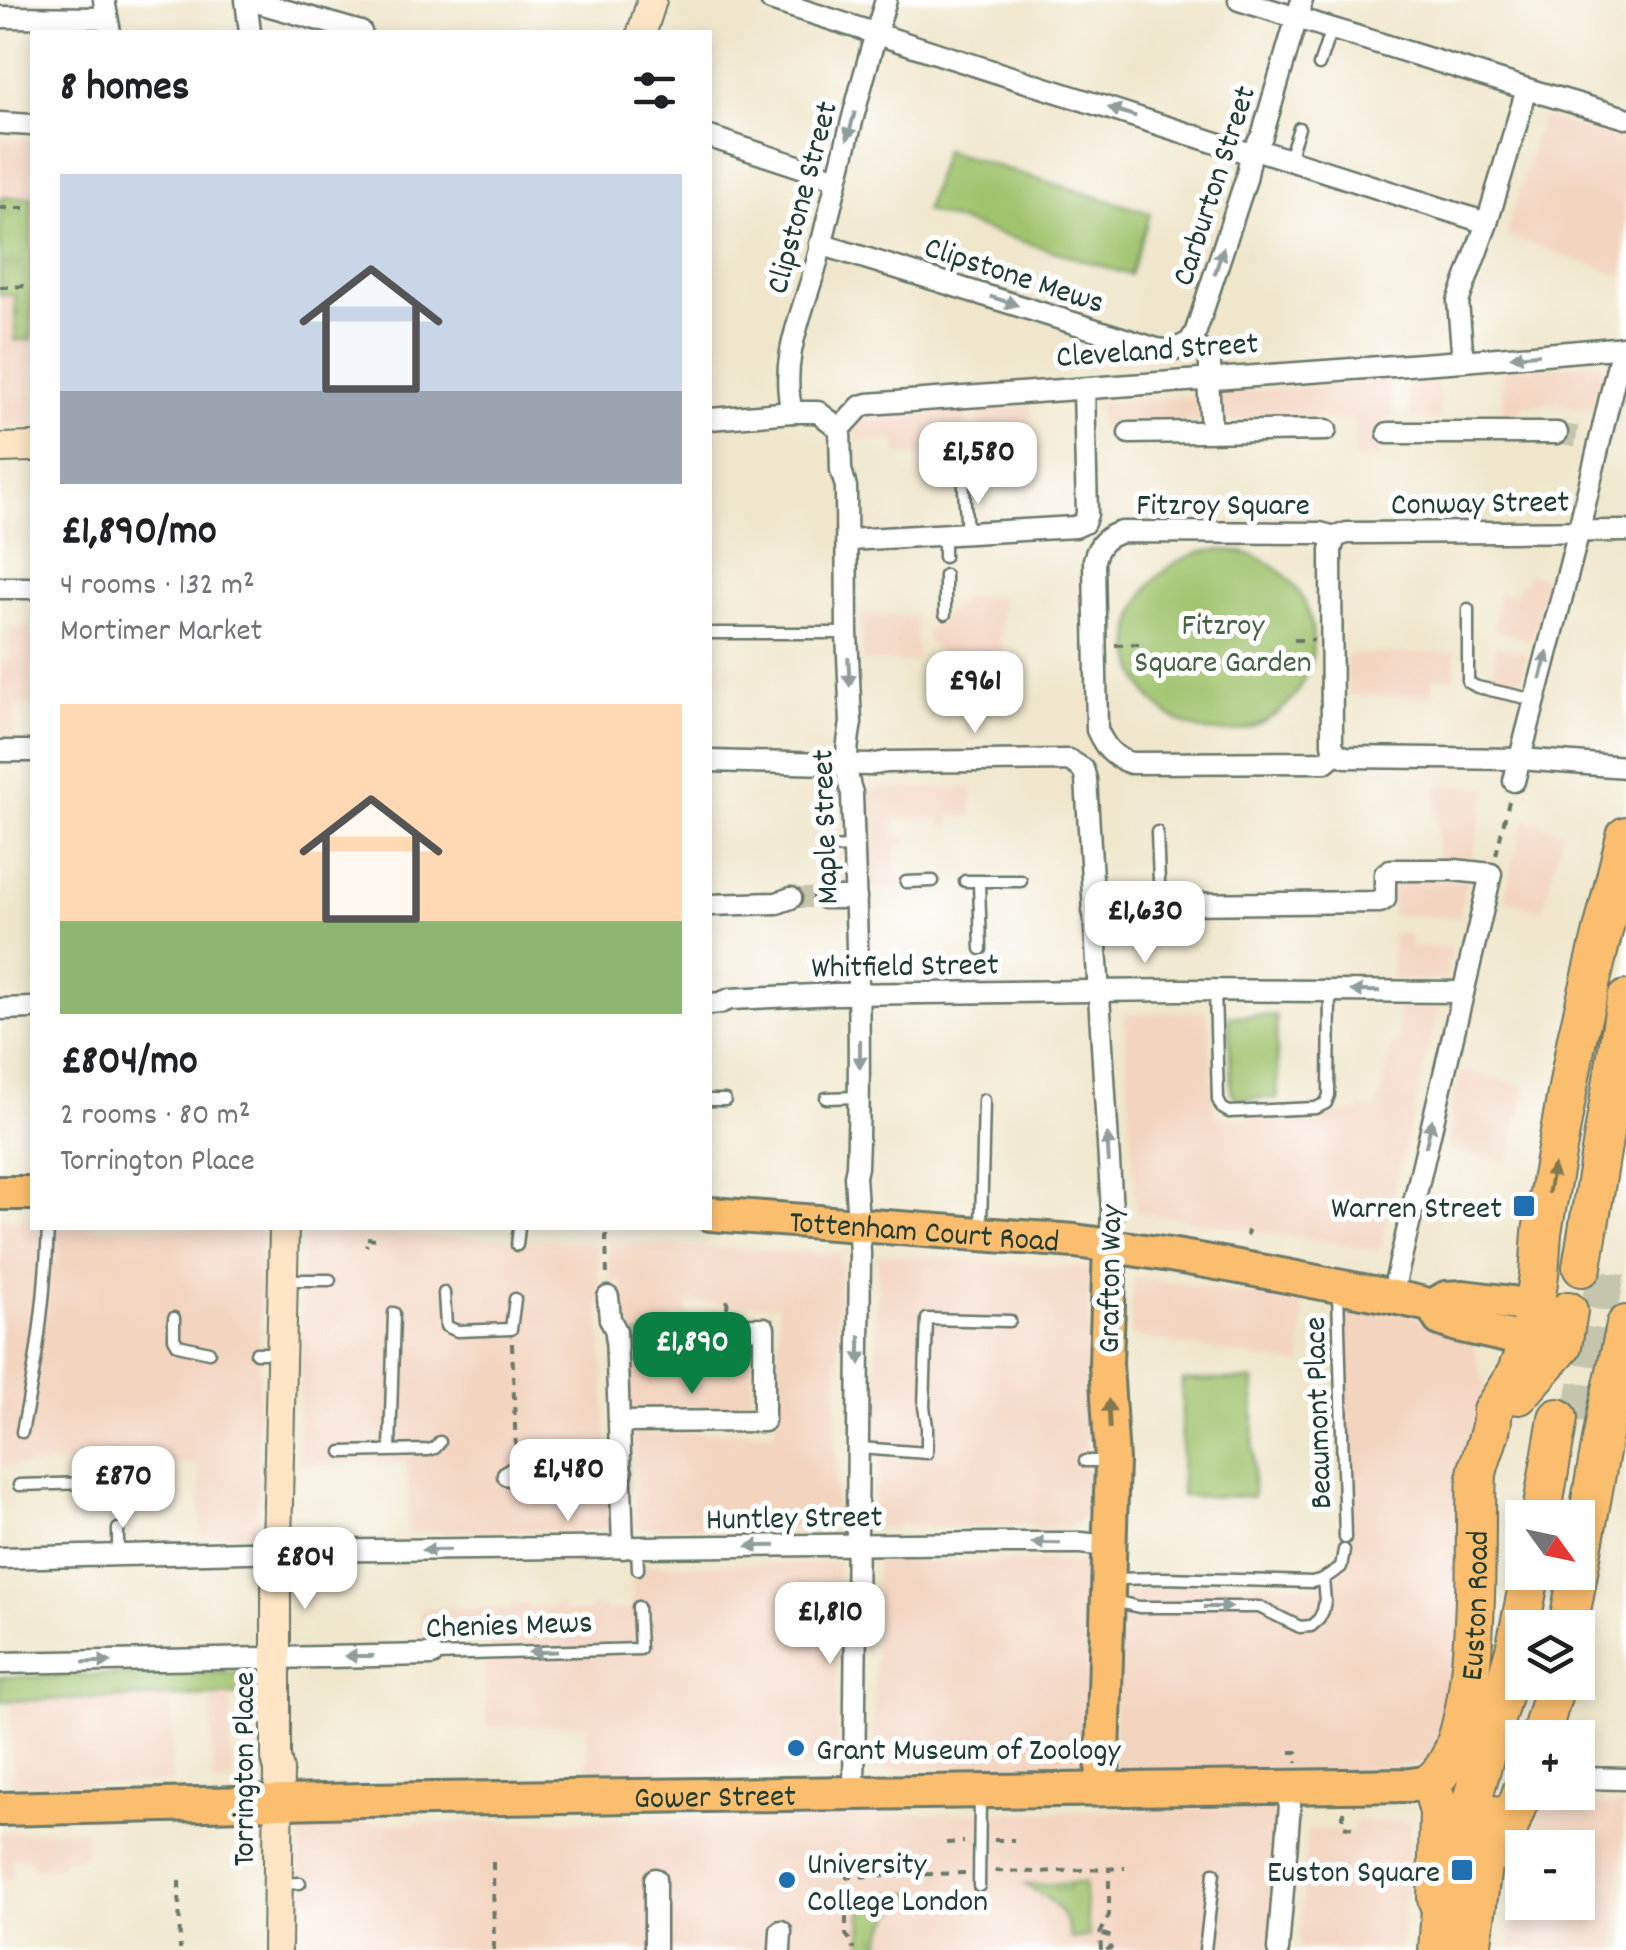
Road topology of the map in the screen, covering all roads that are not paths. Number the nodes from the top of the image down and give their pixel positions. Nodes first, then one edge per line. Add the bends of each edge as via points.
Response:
1 (247, 0) edge
2 (652, 0) edge
3 (771, 0) edge
4 (886, 0) edge
5 (1239, 0) edge
6 (1299, 9) edge
7 (0, 17) edge
8 (107, 17) edge
9 (1331, 29) junction
10 (250, 30) edge
11 (354, 30) edge
12 (643, 30) edge
13 (876, 32) junction
14 (1319, 65) dead end
15 (1527, 90) junction
16 (1626, 118) edge
17 (0, 123) edge
18 (30, 125) edge
19 (1299, 128) dead end
20 (712, 138) edge
21 (1253, 151) junction
22 (1288, 161) junction
23 (837, 178) junction
24 (1487, 222) junction
25 (820, 244) junction
26 (1190, 342) junction
27 (1624, 347) edge
28 (1463, 361) junction
29 (1209, 380) junction
30 (1084, 389) junction
31 (792, 412) junction
32 (712, 418) edge
33 (840, 430) junction
34 (1212, 430) junction
35 (1326, 430) dead end
36 (1129, 433) dead end
37 (1388, 433) dead end
38 (1558, 433) tunnel mouth
39 (30, 447) edge
40 (0, 448) edge
41 (963, 475) dead end
42 (1577, 530) junction
43 (1626, 530) edge
44 (967, 533) junction
45 (944, 535) junction
46 (1335, 537) junction
47 (848, 540) junction
48 (944, 556) dead end
49 (945, 575) dead end
50 (0, 588) edge
51 (30, 588) edge
52 (1468, 608) dead end
53 (946, 614) dead end
54 (847, 633) junction
55 (712, 634) edge
56 (1535, 700) junction
57 (0, 751) edge
58 (30, 751) edge
59 (1336, 753) junction
60 (1520, 760) junction
61 (712, 761) edge
62 (848, 763) junction
63 (1626, 767) edge
64 (1514, 781) road end
65 (1157, 832) dead end
66 (1626, 836) edge
67 (854, 847) junction
68 (822, 848) dead end
69 (933, 881) dead end
70 (965, 881) dead end
71 (1021, 881) dead end
72 (906, 882) dead end
73 (979, 882) junction
74 (859, 889) junction
75 (791, 898) tunnel mouth
76 (824, 898) tunnel mouth
77 (712, 905) edge
78 (1154, 909) joint
79 (1093, 910) junction
80 (1121, 910) dead end
81 (981, 949) dead end
82 (1215, 990) junction
83 (1330, 990) junction
84 (1100, 992) junction
85 (1463, 992) junction
86 (860, 994) junction
87 (1626, 1000) edge
88 (712, 1004) edge
89 (0, 1008) edge
90 (30, 1008) edge
91 (860, 1097) junction
92 (826, 1098) dead end
93 (712, 1100) edge
94 (725, 1100) dead end
95 (984, 1100) dead end
96 (1626, 1151) edge
97 (30, 1193) edge
98 (0, 1194) edge
99 (712, 1214) edge
100 (858, 1224) junction
101 (48, 1230) edge
102 (284, 1230) edge
103 (519, 1230) edge
104 (981, 1234) junction
105 (517, 1245) dead end
106 (1110, 1246) junction
107 (283, 1280) junction
108 (330, 1280) dead end
109 (1339, 1287) junction
110 (608, 1292) road end
111 (444, 1293) dead end
112 (1392, 1296) junction
113 (516, 1299) dead end
114 (394, 1313) dead end
115 (174, 1318) dead end
116 (1010, 1321) dead end
117 (1548, 1326) junction
118 (670, 1330) tunnel mouth
119 (1624, 1341) edge
120 (209, 1352) dead end
121 (620, 1422) junction
122 (22, 1432) dead end
123 (440, 1442) dead end
124 (859, 1448) junction
125 (390, 1450) junction
126 (342, 1452) dead end
127 (622, 1473) junction
128 (513, 1475) road end
129 (160, 1481) dead end
130 (118, 1482) junction
131 (19, 1485) dead end
132 (1546, 1500) edge
133 (1567, 1500) edge
134 (118, 1502) dead end
135 (118, 1529) dead end
136 (858, 1546) junction
137 (278, 1552) junction
138 (633, 1555) junction
139 (118, 1556) junction
140 (0, 1558) edge
141 (1108, 1575) junction
142 (1323, 1580) junction
143 (1527, 1590) edge
144 (638, 1607) dead end
145 (1572, 1610) edge
146 (432, 1655) joint
147 (276, 1657) junction
148 (0, 1663) edge
149 (1525, 1700) edge
150 (1292, 1773) junction
151 (1595, 1779) edge
152 (1626, 1780) edge
153 (1431, 1782) junction
154 (1102, 1789) junction
155 (980, 1792) junction
156 (854, 1793) junction
157 (279, 1802) junction
158 (0, 1809) edge
159 (1514, 1810) edge
160 (1214, 1873) dead end
161 (655, 1879) dead end
162 (979, 1886) dead end
163 (1462, 1924) edge
164 (277, 1950) edge
165 (655, 1950) edge
166 (1205, 1950) edge
167 (1278, 1950) edge
168 (1438, 1950) edge

1 - 10 street
1 - 11 street
2 - 12 street
3 - 13 street
4 - 13 street, Clipstone Street
5 - 6 street
6 - 9 street
6 - 21 street, Carburton Street
7 - 8 street
9 - 14 lane
9 - 15 street
21 -> 13 street
13 -> 23 street, Clipstone Street
15 - 16 street
15 - 24 street
17 - 18 street
19 - 22 lane
20 - 23 street
21 - 22 street
26 -> 21 street, Carburton Street
22 - 24 street
23 - 25 street, Clipstone Street
24 - 28 street via 1458,302
25 -> 26 street, Clipstone Mews via 912,267 1158,349
25 - 31 street, Clipstone Street via 790,353
26 - 29 street via 1210,357
27 -> 28 street, Cleveland Street
27 - 42 street via 1589,439
28 - 29 street, Cleveland Street
29 - 30 street, Cleveland Street
29 - 34 street
30 - 33 street, Cleveland Street via 868,404
30 - 44 street via 1084,523
31 - 32 street
31 - 33 street via 818,412
33 - 47 street, Maple Street
34 - 35 street
34 - 36 street
37 - 38 street
39 - 40 street
41 - 44 lane
42 - 43 street, Conway Street
42 - 46 street, Conway Street
56 -> 42 street
44 - 45 street
45 - 47 street
45 - 48 lane
46 - 59 street, Fitzroy Square via 1330,640
46 - 59 street, Fitzroy Square via 1122,532 1102,542 1094,560 1098,730 1118,759 1324,762
47 - 54 street, Maple Street
49 - 53 lane
50 - 51 street
52 - 56 lane via 1468,682
54 - 55 lane
54 -> 62 street, Maple Street
56 - 60 street
57 - 58 street
59 - 60 street, Fitzroy Square
60 - 63 street, Fitzroy Square
60 - 64 street
61 - 62 street
62 - 67 street, Maple Street
62 - 79 street, Grafton Way via 1069,760 1086,780
65 - 78 lane
117 -> 66 highway, Euston Road via 1542,1232 1574,1050
67 - 68 lane
67 - 74 street, Maple Street
69 - 72 lane
70 - 73 lane
71 - 73 lane
73 - 81 lane
74 - 76 street
74 - 86 street, Maple Street
75 - 77 street
78 - 85 street via 1380,902 1390,870 1491,874
79 - 80 street
79 - 84 street, Grafton Way
82 - 83 street, Whitfield Street
82 - 83 lane via 1218,1100 1229,1112 1326,1103
82 - 84 street, Whitfield Street
85 -> 83 street, Whitfield Street
84 - 86 street, Whitfield Street via 984,985
106 -> 84 street, Grafton Way
112 -> 85 street
86 - 88 street, Whitfield Street
86 -> 91 street, Maple Street
87 - 96 highway via 1594,1269
89 - 90 street
91 - 92 lane
91 - 100 street, Maple Street
93 - 94 lane
95 - 104 lane
97 - 98 main road
99 - 100 main road, Tottenham Court Road
100 - 104 main road, Tottenham Court Road
100 -> 124 street, Maple Street
101 - 122 lane via 38,1359
102 - 107 street, Torrington Place
103 - 105 lane
104 - 106 main road, Tottenham Court Road
106 - 109 main road, Tottenham Court Road
141 -> 106 main road, Grafton Way via 1098,1461
107 - 108 lane
107 - 137 street, Torrington Place via 269,1353 284,1450
109 - 112 main road, Tottenham Court Road
109 - 142 lane, Beaumont Place via 1344,1544 1341,1568
110 - 121 street via 610,1319 622,1331
111 - 113 lane via 446,1326 457,1331 511,1329
112 - 117 main road, Tottenham Court Road via 1433,1306 1440,1319 1457,1325
114 - 125 lane
115 - 120 lane via 178,1345
116 - 124 lane via 927,1319 927,1453
117 - 119 highway
117 - 153 highway, Euston Road via 1492,1411 1478,1474 1466,1701 1454,1748
118 - 121 street via 764,1328 764,1421
119 - 145 highway
121 - 127 street
123 - 125 lane via 428,1450
124 - 136 street, Maple Street
125 - 126 lane
127 - 128 street
127 - 138 street
129 - 130 lane
130 - 131 lane
130 - 134 lane
132 - 133 highway via 1569,1420
135 - 139 lane
136 -> 138 street, Huntley Street
141 -> 136 street, Huntley Street via 1081,1544 918,1539
136 - 156 street, Maple Street
138 -> 137 street, Huntley Street
137 - 139 street, Huntley Street
137 - 147 street, Torrington Place
139 - 140 street, Huntley Street
141 - 142 lane
141 -> 142 lane via 1122,1601 1139,1607 1259,1607 1300,1627 1311,1626 1323,1611
141 - 154 main road, Grafton Way
143 - 163 highway
144 -> 146 lane, Chenies Mews via 640,1649
146 -> 147 street, Chenies Mews
148 -> 147 street, Chenies Mews
147 - 157 street, Torrington Place
149 - 163 highway
150 - 153 main road, Gower Street
150 - 154 main road, Gower Street
150 - 167 street
151 - 152 street
153 - 163 highway via 1439,1812 1437,1899
154 - 155 main road, Gower Street
155 - 156 main road, Gower Street
155 - 162 lane
156 - 157 main road, Gower Street
157 - 158 main road, Gower Street
157 - 164 street, Torrington Place via 289,1884
159 - 163 highway
160 - 166 lane
161 - 165 street
163 - 168 highway

